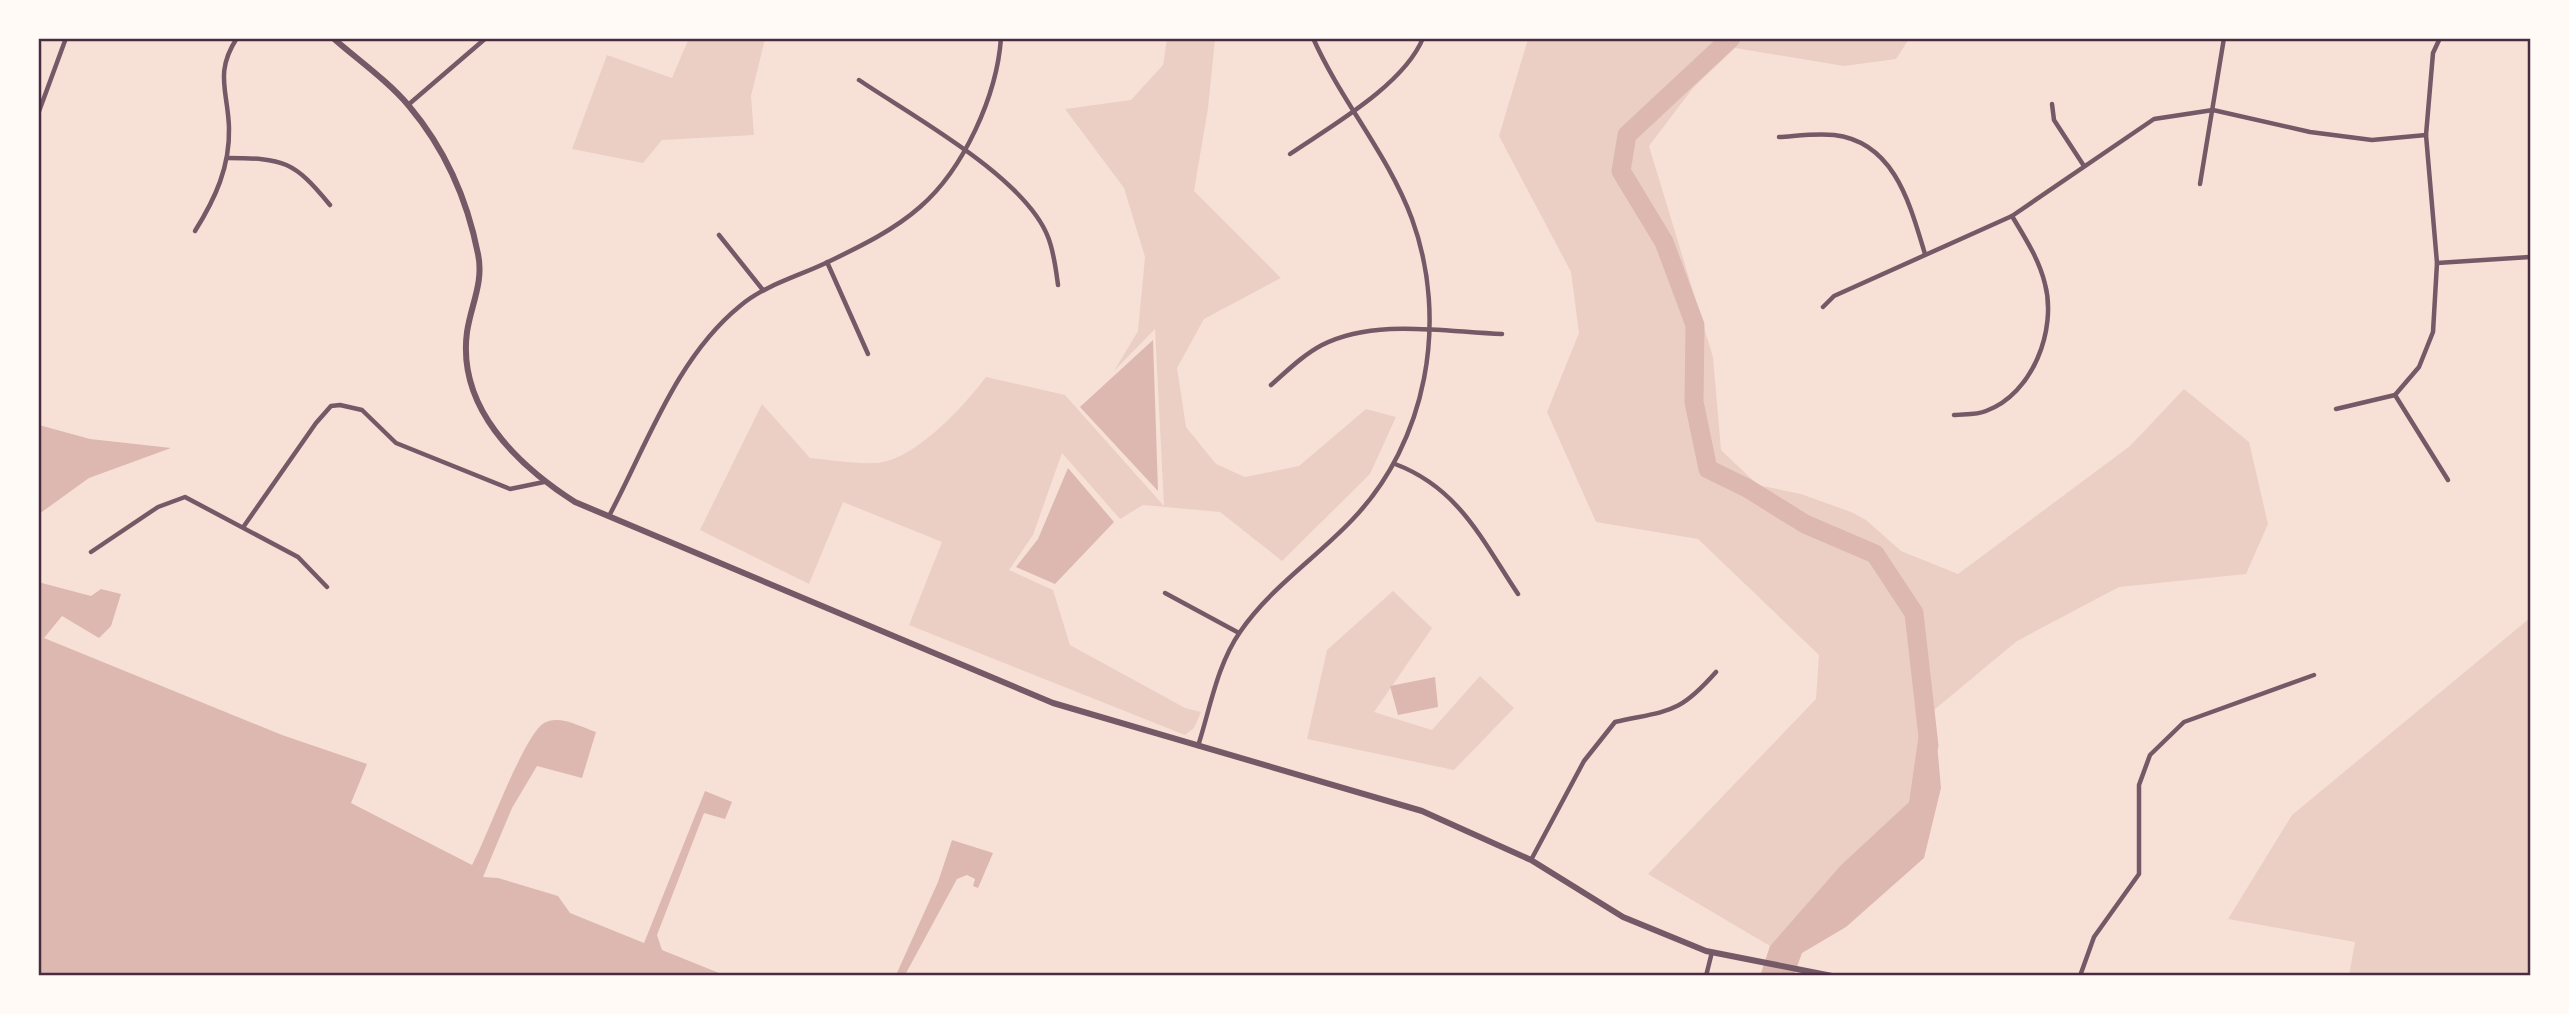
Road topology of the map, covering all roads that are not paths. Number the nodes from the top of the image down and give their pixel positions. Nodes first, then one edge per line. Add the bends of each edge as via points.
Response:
1 (66, 38) edge
2 (237, 38) edge
3 (333, 38) edge
4 (486, 38) edge
5 (1001, 38) edge
6 (1312, 38) edge
7 (1423, 38) edge
8 (2224, 38) edge
9 (2440, 38) edge
10 (859, 80) dead end
11 (2052, 104) dead end
12 (408, 105) junction
13 (1354, 110) junction
14 (2213, 110) junction
15 (38, 114) edge
16 (2426, 135) junction
17 (1779, 137) dead end
18 (963, 151) junction
19 (1290, 154) dead end
20 (227, 158) junction
21 (2084, 166) junction
22 (2200, 184) dead end
23 (330, 205) dead end
24 (2012, 216) junction
25 (195, 231) dead end
26 (719, 235) dead end
27 (1925, 254) junction
28 (2530, 257) edge
29 (827, 262) junction
30 (2437, 263) junction
31 (1058, 285) dead end
32 (763, 290) junction
33 (1824, 307) dead end
34 (1429, 332) junction
35 (1502, 334) dead end
36 (868, 354) dead end
37 (1271, 385) dead end
38 (2395, 395) junction
39 (2336, 409) dead end
40 (1954, 415) dead end
41 (1395, 464) junction
42 (2448, 480) dead end
43 (544, 482) junction
44 (608, 517) junction
45 (244, 526) junction
46 (91, 552) dead end
47 (327, 587) dead end
48 (1165, 593) dead end
49 (1518, 594) dead end
50 (1239, 633) junction
51 (1716, 672) dead end
52 (2314, 675) dead end
53 (1198, 746) junction
54 (1531, 860) junction
55 (1712, 952) junction
56 (1706, 975) edge
57 (1832, 975) edge
58 (2080, 975) edge

1 - 15 street
2 - 20 street via 222,78 229,127
3 - 12 street
4 - 12 street
5 - 18 street via 995,82
6 - 13 street
7 - 13 street via 1413,57
8 - 14 street
9 - 16 street via 2433,53
10 - 18 street
11 - 21 street via 2054,120
12 - 43 street via 453,170 479,256 478,299 470,315 466,344 472,390 510,449
13 - 19 street
13 - 34 street via 1392,174 1412,220 1425,274
14 - 16 street via 2310,132 2372,140
14 - 21 street via 2154,119
14 - 22 street
16 - 30 street
17 - 27 street via 1832,135 1865,147 1893,170 1906,191
18 - 29 street via 921,206 882,234
18 - 31 street via 1003,180 1038,219 1049,238
20 - 23 street via 285,164 304,174
20 - 25 street via 211,206
21 - 24 street
24 - 27 street
24 - 40 street via 2046,287 2048,309 2041,353 2016,390 2003,400 1986,412
26 - 32 street
27 - 33 street via 1834,296
28 - 30 street
29 - 32 street
29 - 36 street
30 - 38 street via 2433,332 2419,367
32 - 44 street via 739,306 680,377
34 - 35 street
34 - 37 street via 1374,330 1335,339 1303,356
34 - 41 street via 1419,399
38 - 39 street
38 - 42 street
41 - 49 street via 1428,479 1454,500
41 - 50 street via 1353,520
43 - 44 street
43 - 45 street via 510,489 396,443 362,410 340,405 331,407 316,423
44 - 53 street via 1053,703
45 - 46 street via 186,497 175,499
45 - 47 street via 298,557
48 - 50 street
50 - 53 street
51 - 54 street via 1692,700 1666,713 1615,722 1584,761
52 - 58 street via 2184,722 2150,755 2139,785 2139,874 2094,937
53 - 54 street via 1422,811
54 - 55 street via 1623,917
55 - 56 street
55 - 57 street

